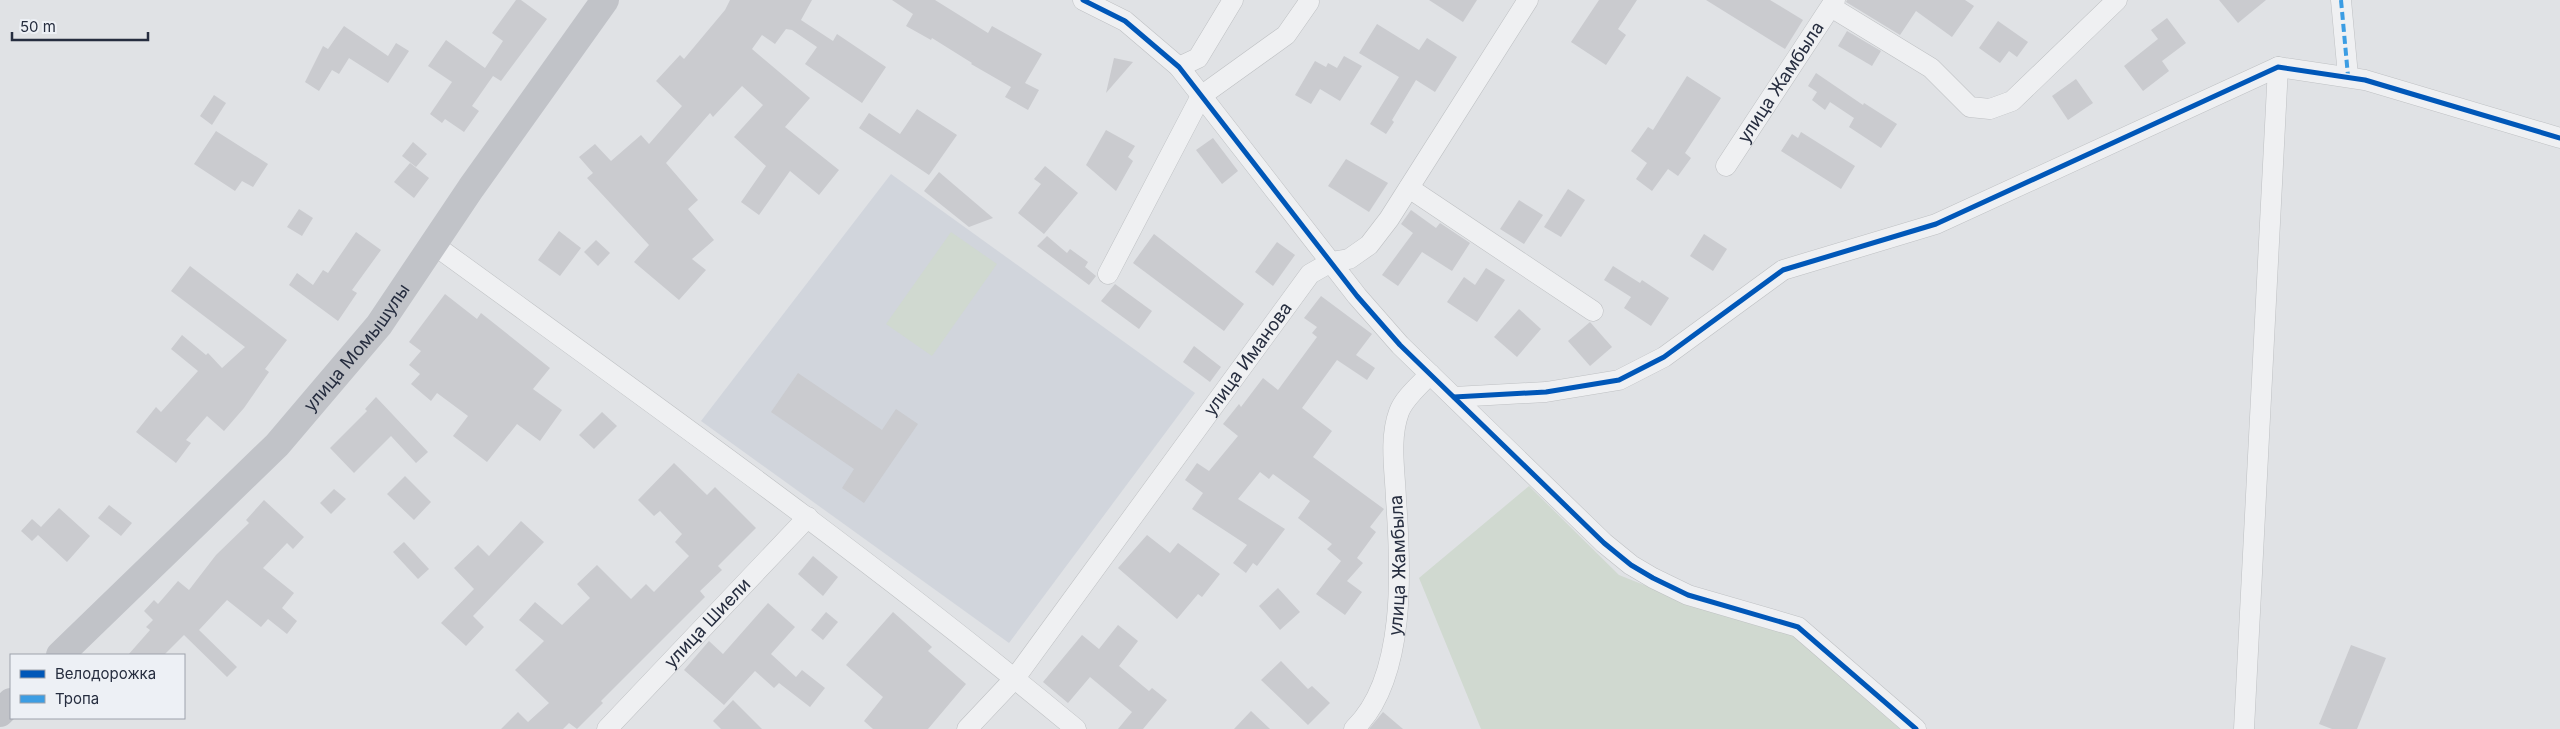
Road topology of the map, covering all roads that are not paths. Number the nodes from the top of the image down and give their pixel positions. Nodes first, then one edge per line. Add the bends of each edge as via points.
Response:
1 (605, 0) edge
2 (1083, 0) edge
3 (1234, 0) edge
4 (1528, 0) edge
5 (2117, 0) edge
6 (2341, 0) edge
7 (1309, 2) dead end
8 (1833, 4) edge
9 (1178, 67) junction
10 (2278, 67) junction
11 (2348, 76) junction
12 (1201, 96) junction
13 (2560, 138) edge
14 (1726, 166) dead end
15 (1410, 188) junction
16 (433, 244) junction
17 (1330, 262) junction
18 (1108, 274) dead end
19 (1593, 311) dead end
20 (1430, 374) junction
21 (1454, 396) junction
22 (808, 517) junction
23 (61, 654) edge
24 (1015, 678) junction
25 (10, 703) edge
26 (0, 713) edge
27 (607, 729) edge
28 (967, 729) edge
29 (1076, 729) edge
30 (1354, 729) edge
31 (1916, 729) edge
32 (2244, 729) edge

1 - 16 street, улица Момышулы
2 - 9 street via 1125,21
3 - 9 street via 1198,58
4 - 15 street, улица Иманова
5 - 8 street via 2012,101 1990,109 1970,107 1931,68
6 - 11 street
7 - 12 street via 1286,35
8 - 14 street, улица Жамбыла
9 - 12 street
10 - 11 street
10 - 21 street via 1936,224 1783,270 1664,357 1619,380 1546,392
10 - 32 street
11 - 13 street
12 - 17 street
12 - 18 street
15 - 17 street, улица Иманова via 1369,245 1349,258
15 - 19 street
16 - 22 street
16 - 23 street, улица Момышулы via 379,325 277,445
17 - 20 street via 1382,324
17 - 24 street, улица Иманова via 1310,274
20 - 21 street
20 - 30 street, улица Жамбыла via 1399,411 1394,436 1400,562 1391,662 1378,697
21 - 31 street via 1604,543 1631,565 1688,595 1798,627
22 - 24 street
22 - 27 street, улица Шиели
24 - 28 street, улица Иманова
24 - 29 street
25 - 26 street

